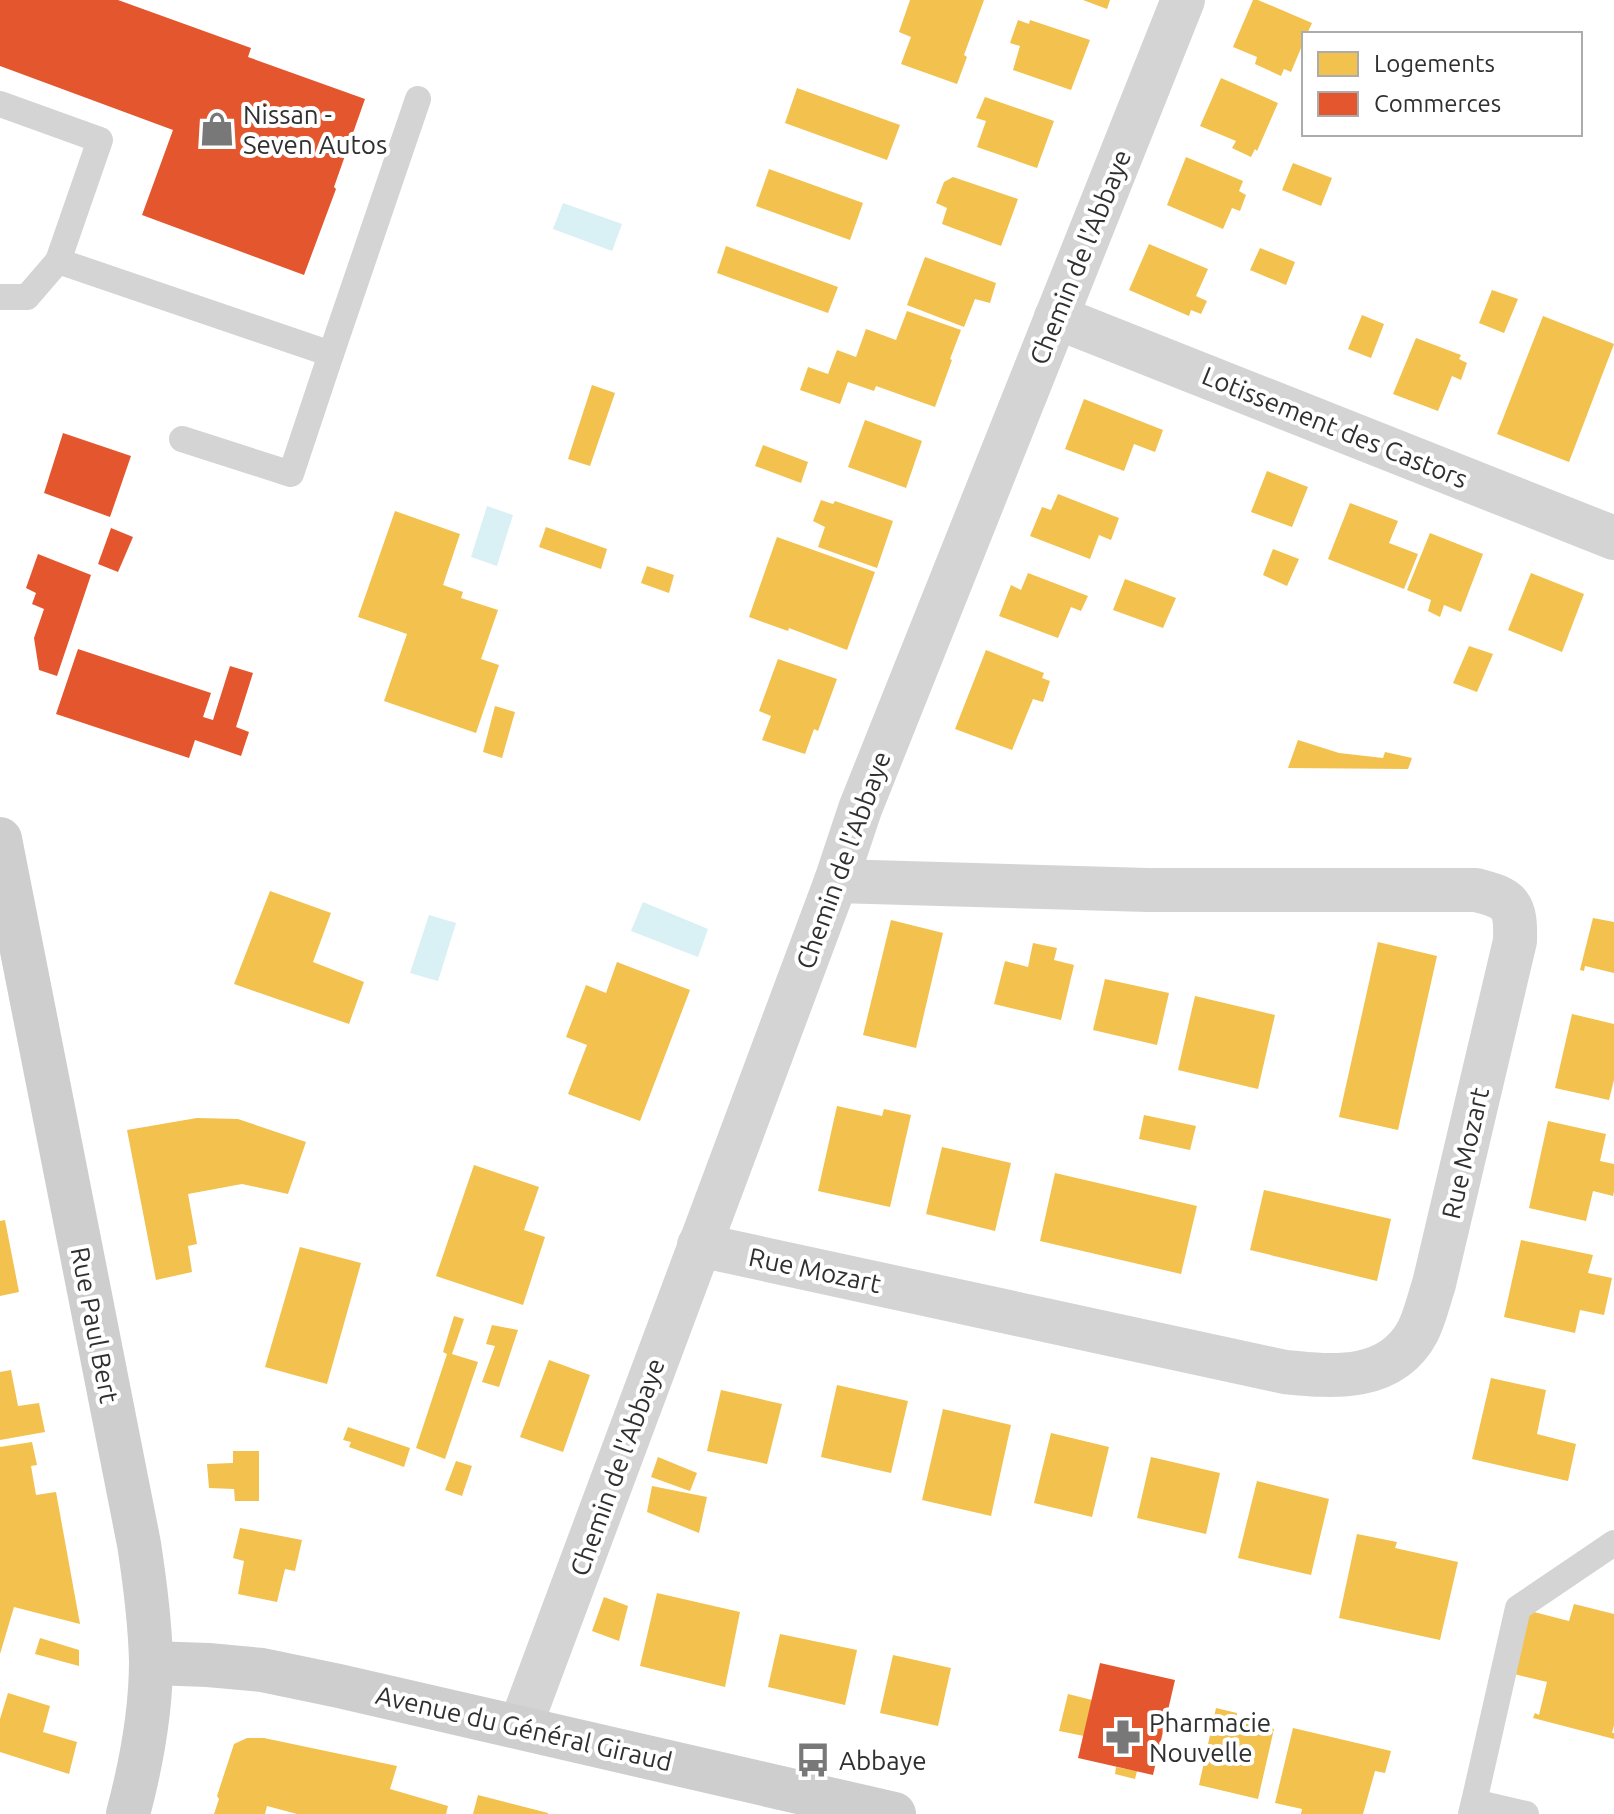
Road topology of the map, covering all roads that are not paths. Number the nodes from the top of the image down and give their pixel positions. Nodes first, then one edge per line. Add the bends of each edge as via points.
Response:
1 (1183, 0) edge
2 (418, 99) dead end
3 (0, 104) edge
4 (58, 261) junction
5 (0, 297) edge
6 (1056, 317) junction
7 (331, 354) junction
8 (182, 439) dead end
9 (1614, 538) edge
10 (0, 839) edge
11 (836, 881) junction
12 (699, 1245) junction
13 (1614, 1543) edge
14 (151, 1663) junction
15 (520, 1727) junction
16 (1473, 1808) edge
17 (128, 1814) edge
18 (894, 1814) edge
19 (1526, 1814) edge

1 - 6 street, Chemin de l'Abbaye
2 - 7 lane
3 - 4 lane via 100,140
4 - 5 lane via 27,297
4 - 7 lane
6 - 9 street, Lotissement des Castors
6 - 11 street, Chemin de l'Abbaye
7 - 8 lane via 291,474
10 - 14 main road, Rue Paul Bert via 139,1544
11 - 12 street, Chemin de l'Abbaye
11 - 12 street, Rue Mozart via 1148,890 1476,890 1497,895 1511,906 1515,941 1434,1284 1418,1331 1398,1359 1369,1371 1331,1377 1285,1372
12 - 15 street, Chemin de l'Abbaye
13 - 16 lane via 1518,1608
14 - 15 main road, Avenue du Général Giraud via 262,1670
14 - 17 main road, Rue Paul Bert via 147,1720
15 - 18 main road, Avenue du Général Giraud
16 - 19 lane

